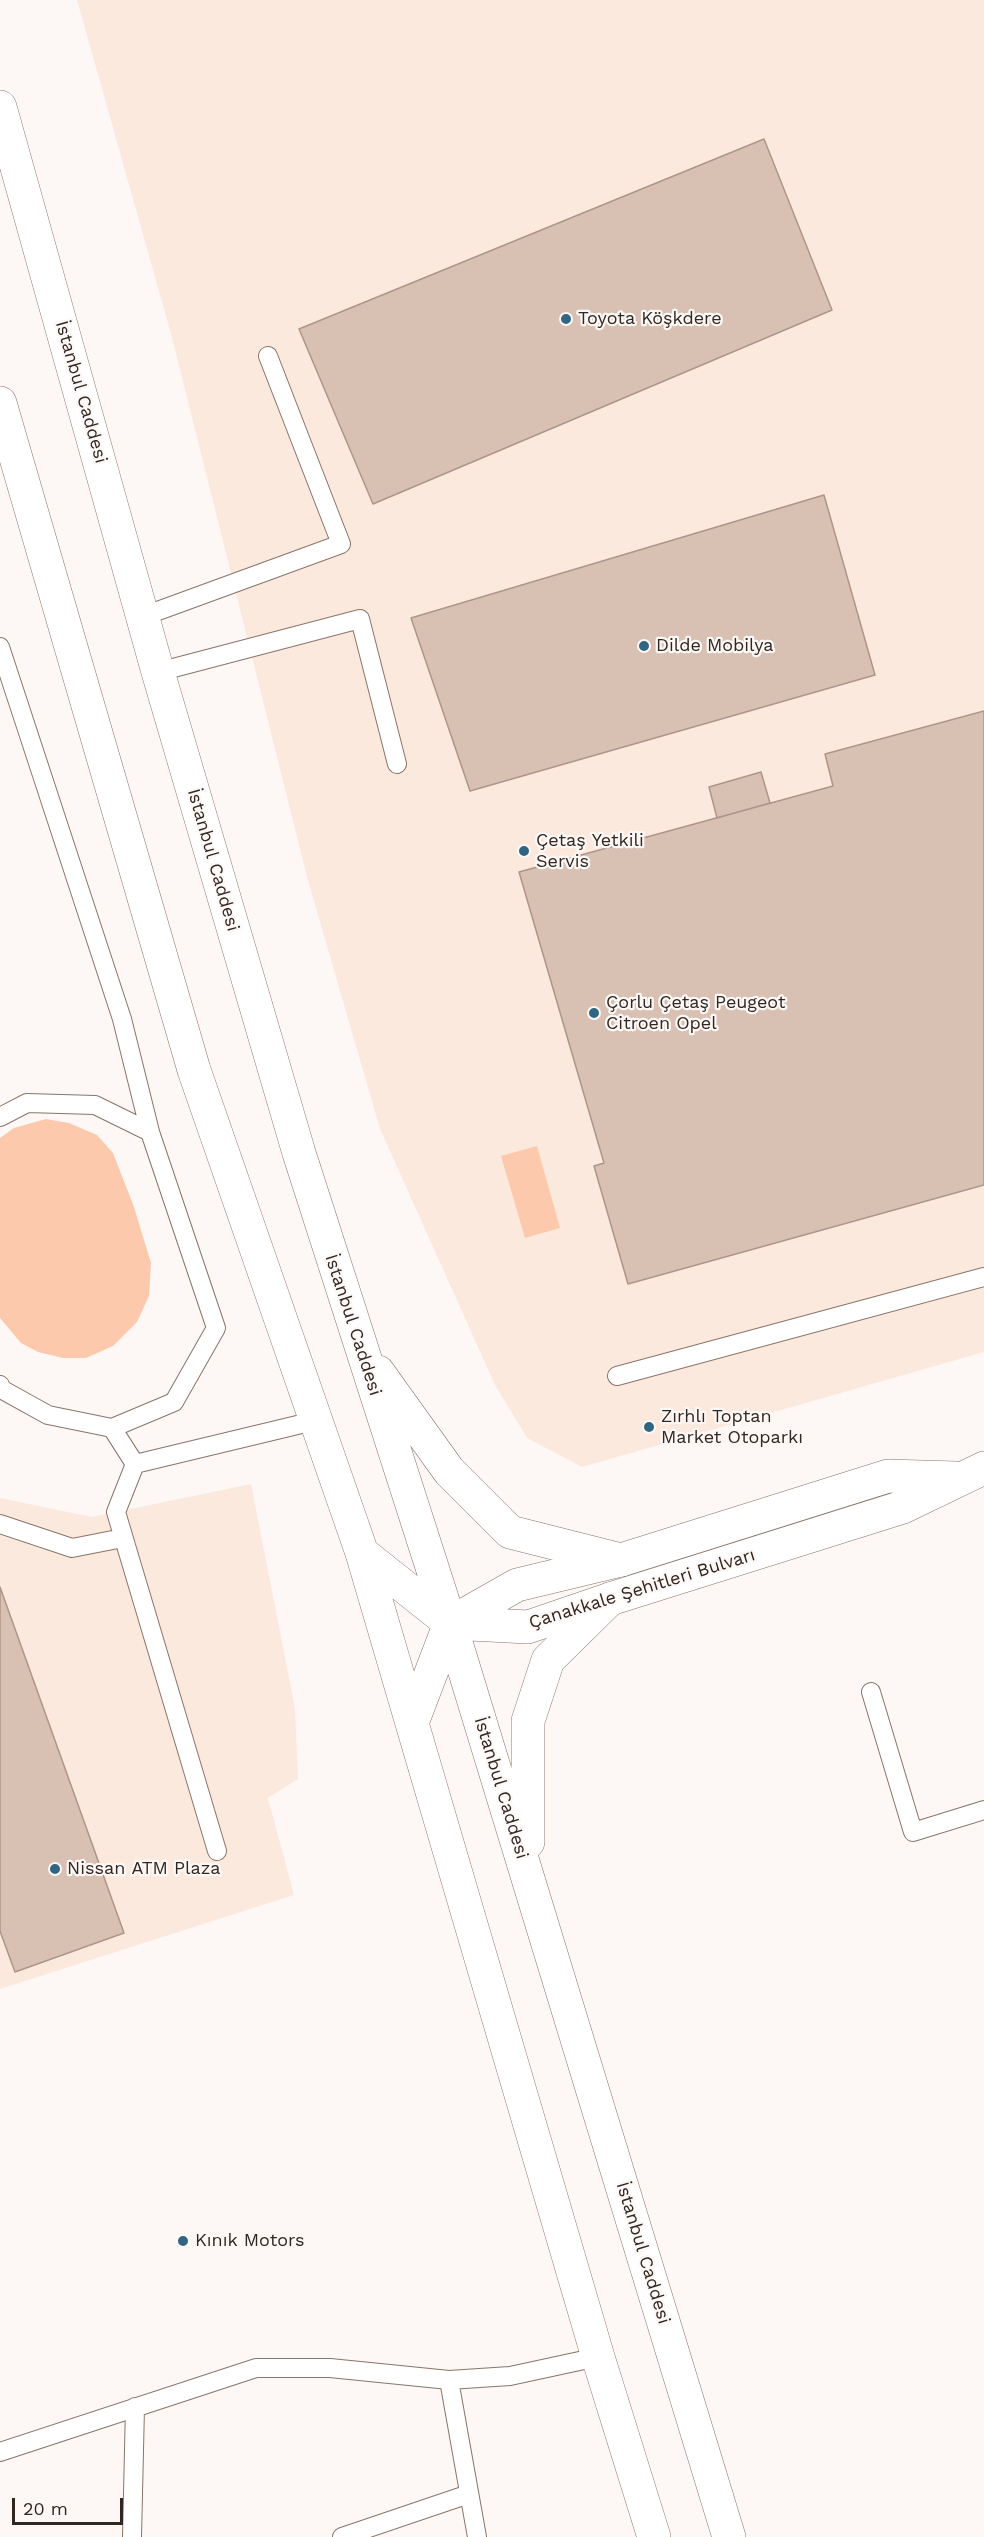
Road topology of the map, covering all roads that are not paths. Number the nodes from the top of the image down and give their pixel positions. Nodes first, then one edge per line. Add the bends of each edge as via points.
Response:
1 (0, 106) edge
2 (268, 356) dead end
3 (0, 403) edge
4 (144, 616) junction
5 (0, 647) edge
6 (158, 672) junction
7 (397, 764) dead end
8 (0, 1118) edge
9 (150, 1132) junction
10 (984, 1277) edge
11 (360, 1347) junction
12 (616, 1376) dead end
13 (0, 1385) edge
14 (314, 1421) junction
15 (112, 1428) junction
16 (135, 1464) junction
17 (971, 1473) edge
18 (0, 1524) edge
19 (123, 1538) junction
20 (362, 1553) junction
21 (621, 1560) junction
22 (610, 1599) junction
23 (450, 1623) junction
24 (871, 1692) dead end
25 (412, 1723) junction
26 (984, 1810) edge
27 (218, 1851) dead end
28 (528, 1877) junction
29 (598, 2357) junction
30 (449, 2380) junction
31 (135, 2407) junction
32 (0, 2452) edge
33 (469, 2494) junction
34 (132, 2537) edge
35 (342, 2537) edge
36 (477, 2537) edge
37 (654, 2537) edge
38 (729, 2537) edge

1 - 4 main road, İstanbul Caddesi
2 - 4 lane via 341,544
3 - 14 main road via 194,1070
4 - 6 main road, İstanbul Caddesi
5 - 9 lane via 122,1019
6 - 7 lane via 360,619
6 - 11 main road, İstanbul Caddesi
8 - 9 lane via 27,1103 94,1106
9 - 15 lane via 216,1328 174,1402
10 - 12 lane
11 - 21 main road via 449,1472 510,1532
11 - 23 main road, İstanbul Caddesi
13 - 15 lane via 48,1415
14 - 16 lane
14 - 20 main road
15 - 16 lane
16 - 19 lane via 116,1512
17 - 21 main road, Çanakkale Şehitleri Bulvarı via 888,1476
17 - 22 main road, Çanakkale Şehitleri Bulvarı via 903,1507
18 - 19 lane via 72,1548
19 - 27 lane
20 - 23 main road
20 - 25 main road
21 - 23 main road, Çanakkale Şehitleri Bulvarı via 517,1586
22 - 23 main road, Çanakkale Şehitleri Bulvarı via 528,1627
22 - 28 main road via 548,1660 528,1722
23 - 25 main road
23 - 28 main road, İstanbul Caddesi
24 - 26 lane via 913,1832
25 - 29 main road
28 - 38 main road, İstanbul Caddesi
29 - 30 lane via 510,2376
29 - 37 main road
30 - 31 lane via 330,2367 256,2367
30 - 33 lane
31 - 32 lane
31 - 34 lane
33 - 35 lane
33 - 36 lane

